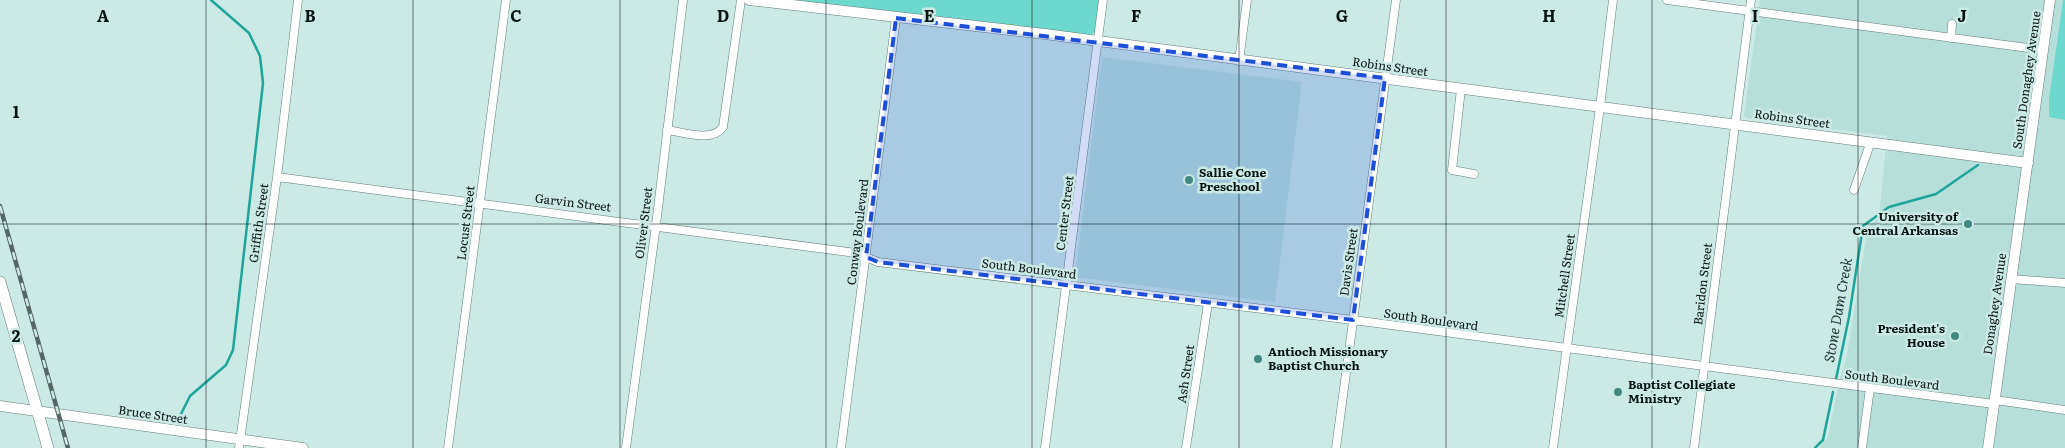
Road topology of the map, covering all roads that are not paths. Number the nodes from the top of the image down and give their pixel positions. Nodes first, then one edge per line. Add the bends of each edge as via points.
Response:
1 (298, 0) edge
2 (506, 0) edge
3 (683, 0) edge
4 (741, 0) edge
5 (749, 0) edge
6 (1103, 0) edge
7 (1247, 0) edge
8 (1396, 0) edge
9 (1613, 0) edge
10 (1667, 0) edge
11 (1751, 0) edge
12 (2050, 0) edge
13 (1750, 11) junction
14 (896, 18) junction
15 (1952, 24) dead end
16 (1951, 38) junction
17 (1097, 41) junction
18 (2043, 50) junction
19 (1239, 61) junction
20 (1385, 78) junction
21 (1461, 89) junction
22 (1600, 107) junction
23 (1735, 124) junction
24 (667, 130) junction
25 (1870, 144) junction
26 (2028, 163) junction
27 (1474, 174) dead end
28 (277, 177) junction
29 (1854, 190) dead end
30 (480, 203) junction
31 (656, 225) junction
32 (866, 257) junction
33 (2011, 279) junction
34 (0, 282) edge
35 (2065, 283) edge
36 (1067, 285) junction
37 (1208, 303) junction
38 (1353, 320) junction
39 (1566, 349) junction
40 (1704, 367) junction
41 (1870, 388) junction
42 (1994, 402) junction
43 (0, 406) edge
44 (2065, 410) edge
45 (38, 411) junction
46 (240, 444) edge
47 (48, 448) edge
48 (303, 448) edge
49 (448, 448) edge
50 (626, 448) edge
51 (841, 448) edge
52 (1045, 448) edge
53 (1186, 448) edge
54 (1336, 448) edge
55 (1552, 448) edge
56 (1694, 448) edge
57 (1862, 448) edge
58 (1988, 448) edge

1 - 28 street, Griffith Street
2 - 30 street, Locust Street
3 - 24 street, Oliver Street
4 - 24 street via 723,126 720,131 707,136
5 - 14 street, Robins Street
6 - 17 street, Center Street
7 - 19 street
8 - 20 street, Davis Street
9 - 22 street, Mitchell Street
10 - 13 street
11 - 13 street, Baridon Street
12 - 18 street, South Donaghey Avenue
13 - 16 street
13 - 23 street, Baridon Street
14 - 17 street, Robins Street
14 - 32 street, Conway Boulevard
15 - 16 street
16 - 18 street
17 - 19 street, Robins Street
17 - 36 street, Center Street
18 - 26 street, South Donaghey Avenue
19 - 20 street, Robins Street
20 - 21 street, Robins Street
20 - 38 street, Davis Street
21 - 22 street, Robins Street
21 - 27 street via 1452,170
22 - 23 street, Robins Street
22 - 39 street, Mitchell Street
23 - 25 street, Robins Street
23 - 40 street, Baridon Street
24 - 31 street, Oliver Street
25 - 26 street, Robins Street
25 - 29 street
26 - 33 street, Donaghey Avenue
28 - 30 street, Garvin Street
28 - 46 street, Griffith Street
30 - 31 street, Garvin Street
30 - 49 street, Locust Street
31 - 32 street, Garvin Street
31 - 50 street, Oliver Street
32 - 36 street, South Boulevard via 878,262
32 - 51 street, Conway Boulevard
33 - 35 street
33 - 42 street, Donaghey Avenue
34 - 45 main road
36 - 37 street, South Boulevard
36 - 52 street, Center Street
37 - 38 street, South Boulevard
37 - 53 street, Ash Street
38 - 39 street, South Boulevard
38 - 54 street, Davis Street
39 - 40 street, South Boulevard
39 - 55 street, Mitchell Street
40 - 41 street, South Boulevard
40 - 56 street, Baridon Street
41 - 42 street, South Boulevard
41 - 57 street
42 - 44 street, South Boulevard
42 - 58 street, Donaghey Avenue
43 - 45 street, Bruce Street
45 - 46 street, Bruce Street
45 - 47 main road
46 - 48 street, Bruce Street

